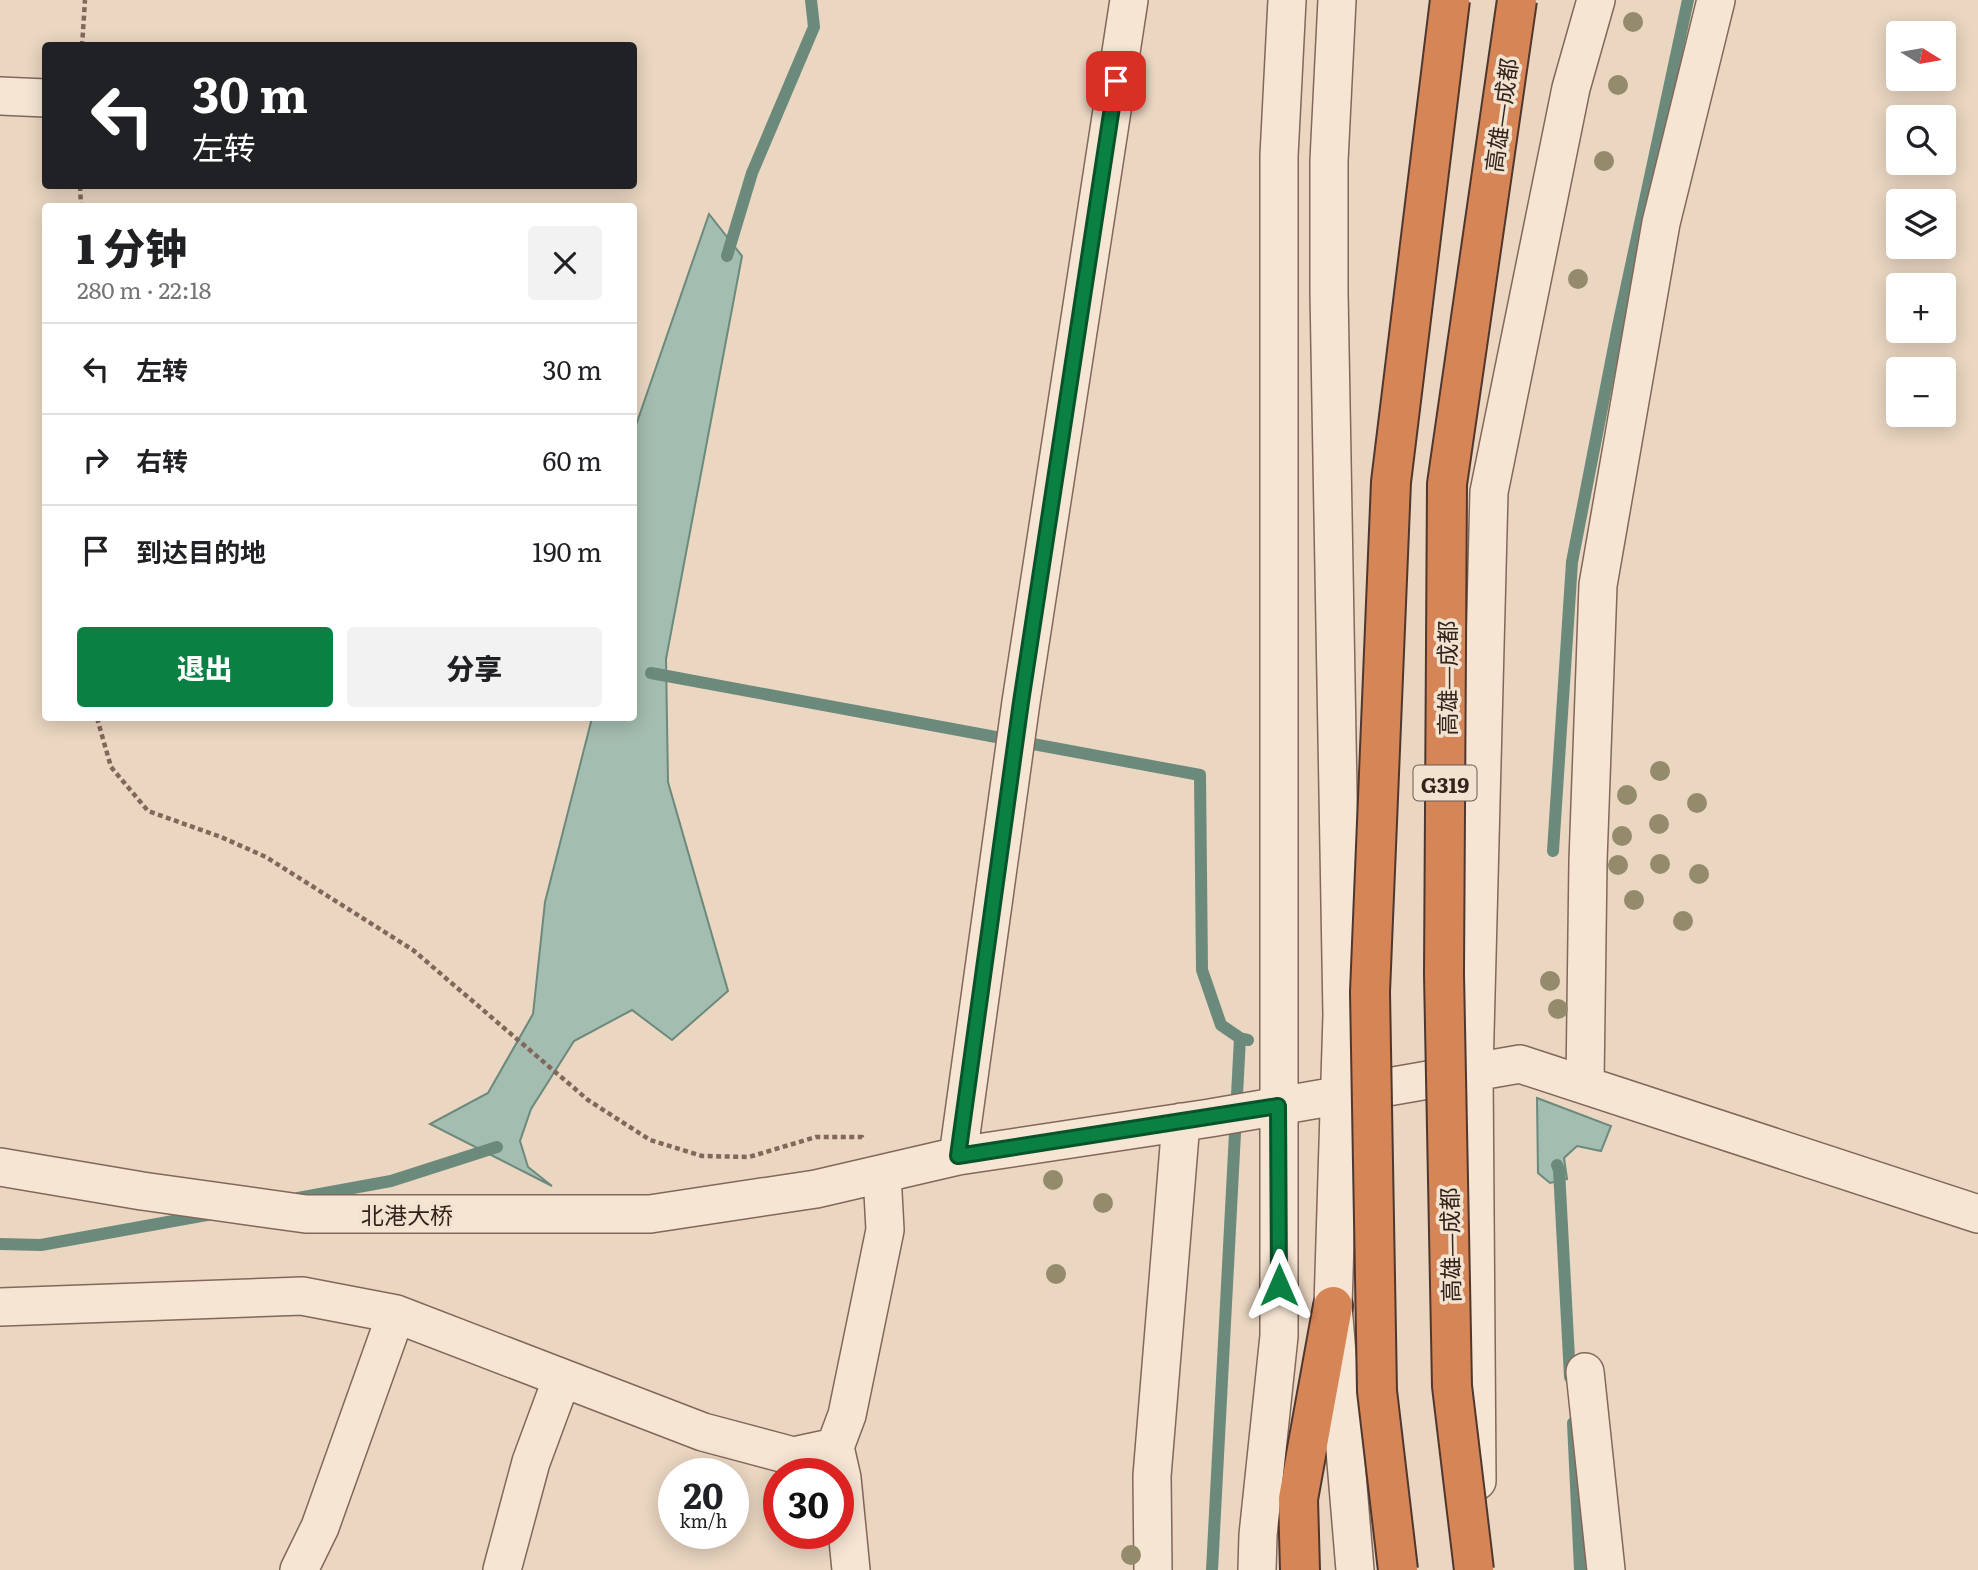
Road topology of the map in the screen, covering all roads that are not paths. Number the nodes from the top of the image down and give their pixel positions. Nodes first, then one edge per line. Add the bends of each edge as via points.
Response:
1 (1129, 0) edge
2 (1287, 0) edge
3 (1337, 0) edge
4 (1450, 0) edge
5 (1517, 0) edge
6 (1596, 0) edge
7 (1716, 0) edge
8 (0, 96) edge
9 (42, 98) edge
10 (1474, 1072) junction
11 (1585, 1084) junction
12 (1339, 1096) junction
13 (1270, 1107) junction
14 (1196, 1120) junction
15 (958, 1156) junction
16 (0, 1167) edge
17 (882, 1174) junction
18 (1978, 1214) edge
19 (1334, 1306) junction
20 (0, 1307) edge
21 (396, 1314) junction
22 (1585, 1372) dead end
23 (562, 1378) junction
24 (835, 1447) junction
25 (299, 1570) edge
26 (502, 1570) edge
27 (852, 1570) edge
28 (1153, 1570) edge
29 (1256, 1570) edge
30 (1300, 1570) edge
31 (1355, 1570) edge
32 (1398, 1570) edge
33 (1476, 1570) edge
34 (1606, 1570) edge

1 - 15 street
2 - 13 street via 1279,169
3 - 12 street via 1329,187 1342,1015
4 - 32 highway, G319, bridge via 1391,482 1370,992 1377,1391
5 - 33 highway, 高雄—成都 / G319, bridge via 1447,484 1444,974 1452,1372
6 - 10 street via 1571,88 1489,492
7 - 11 street via 1661,223 1598,585
8 - 9 street
10 - 11 street, 北港大桥 via 1520,1064
10 - 12 street, 北港大桥
10 - 33 street
11 - 18 street, 北港大桥
12 - 13 street, 北港大桥
12 - 19 street
13 - 14 street, 北港大桥
13 - 29 street via 1279,1336
14 - 15 street, 北港大桥
14 - 28 street via 1152,1476
15 - 17 street, 北港大桥
16 - 17 street, 北港大桥 via 306,1214 650,1214 816,1189
17 - 24 street via 885,1230 848,1415
19 - 30 highway via 1298,1499
19 - 31 street
20 - 21 street via 302,1296
21 - 23 street
21 - 25 street via 320,1527
22 - 34 street
23 - 24 street via 703,1432 793,1456
23 - 26 street via 531,1462
24 - 27 street

